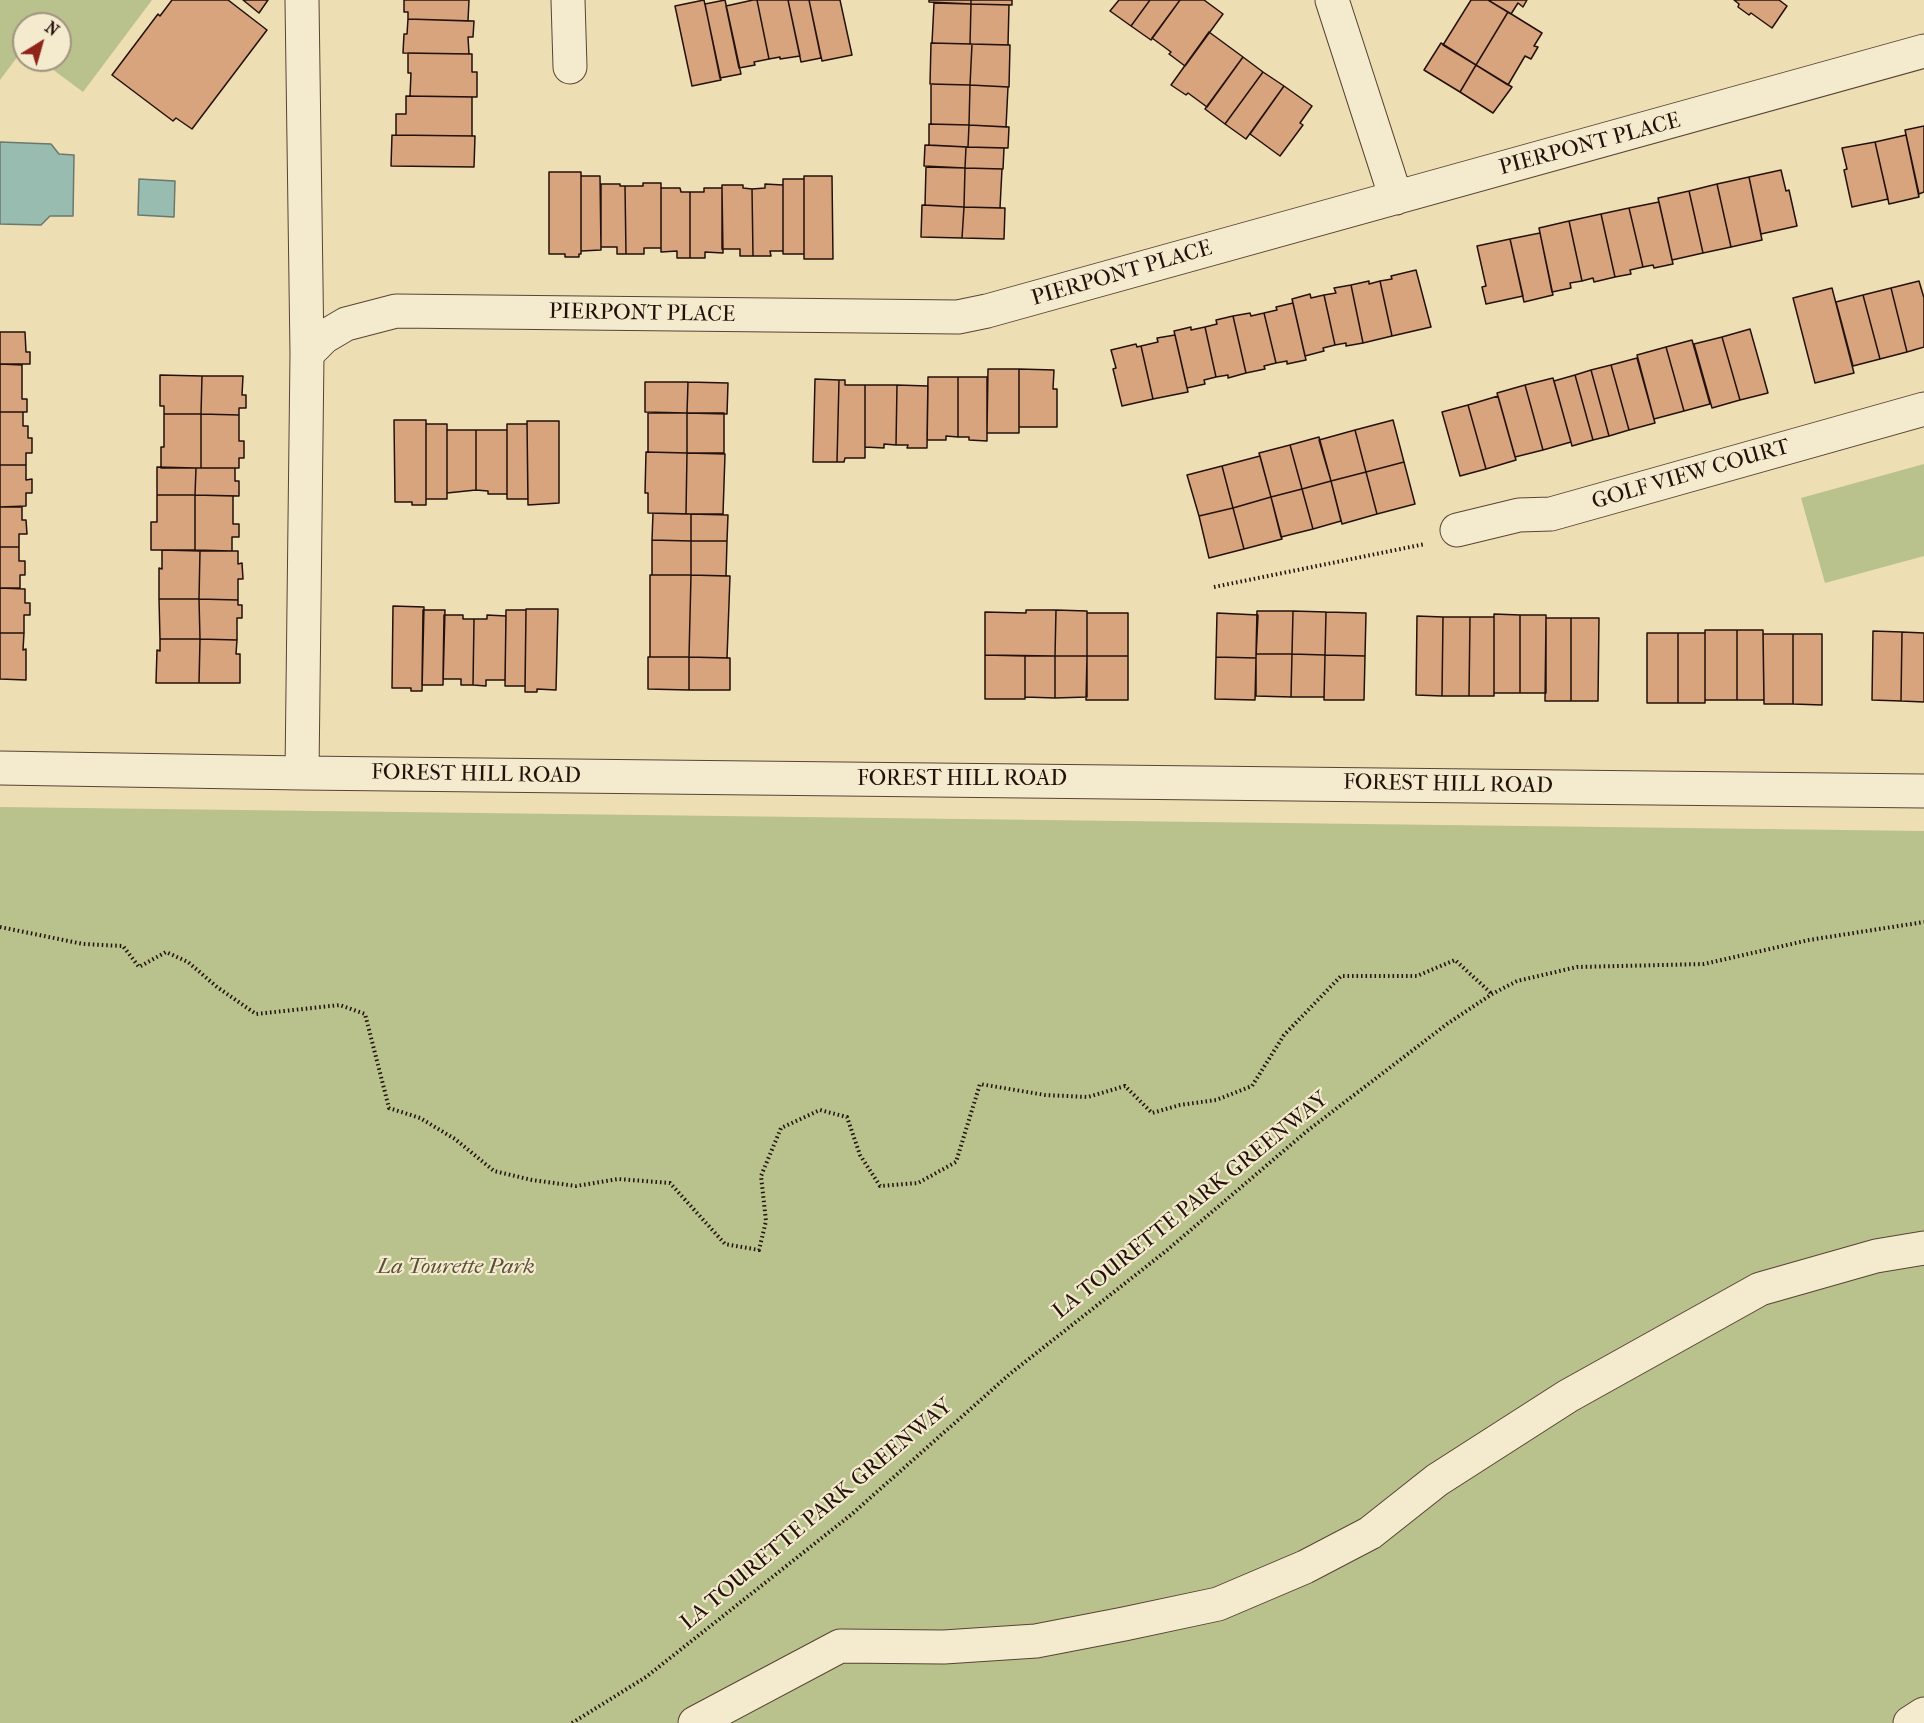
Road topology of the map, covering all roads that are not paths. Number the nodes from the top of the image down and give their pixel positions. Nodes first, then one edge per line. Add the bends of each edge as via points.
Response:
1 (302, 0) edge
2 (568, 0) edge
3 (1332, 0) edge
4 (1924, 51) edge
5 (570, 66) dead end
6 (1396, 198) junction
7 (307, 354) junction
8 (1924, 409) edge
9 (1446, 536) road end
10 (0, 768) edge
11 (302, 773) junction
12 (1924, 790) edge
13 (1924, 1248) edge
14 (1924, 1714) edge
15 (695, 1723) edge
16 (1910, 1723) edge

1 - 7 street
2 - 5 street
3 - 6 street
4 - 6 street, PIERPONT PLACE
6 - 7 street, PIERPONT PLACE via 958,317 396,311 346,324 324,337
7 - 11 street
8 - 9 street, GOLF VIEW COURT via 1551,514 1519,515
10 - 11 street, FOREST HILL ROAD
11 - 12 street, FOREST HILL ROAD
13 - 15 street via 1876,1256 1760,1288 1568,1396 1437,1480 1370,1533 1305,1567 1218,1604 1036,1641 944,1647 840,1646
14 - 16 street

